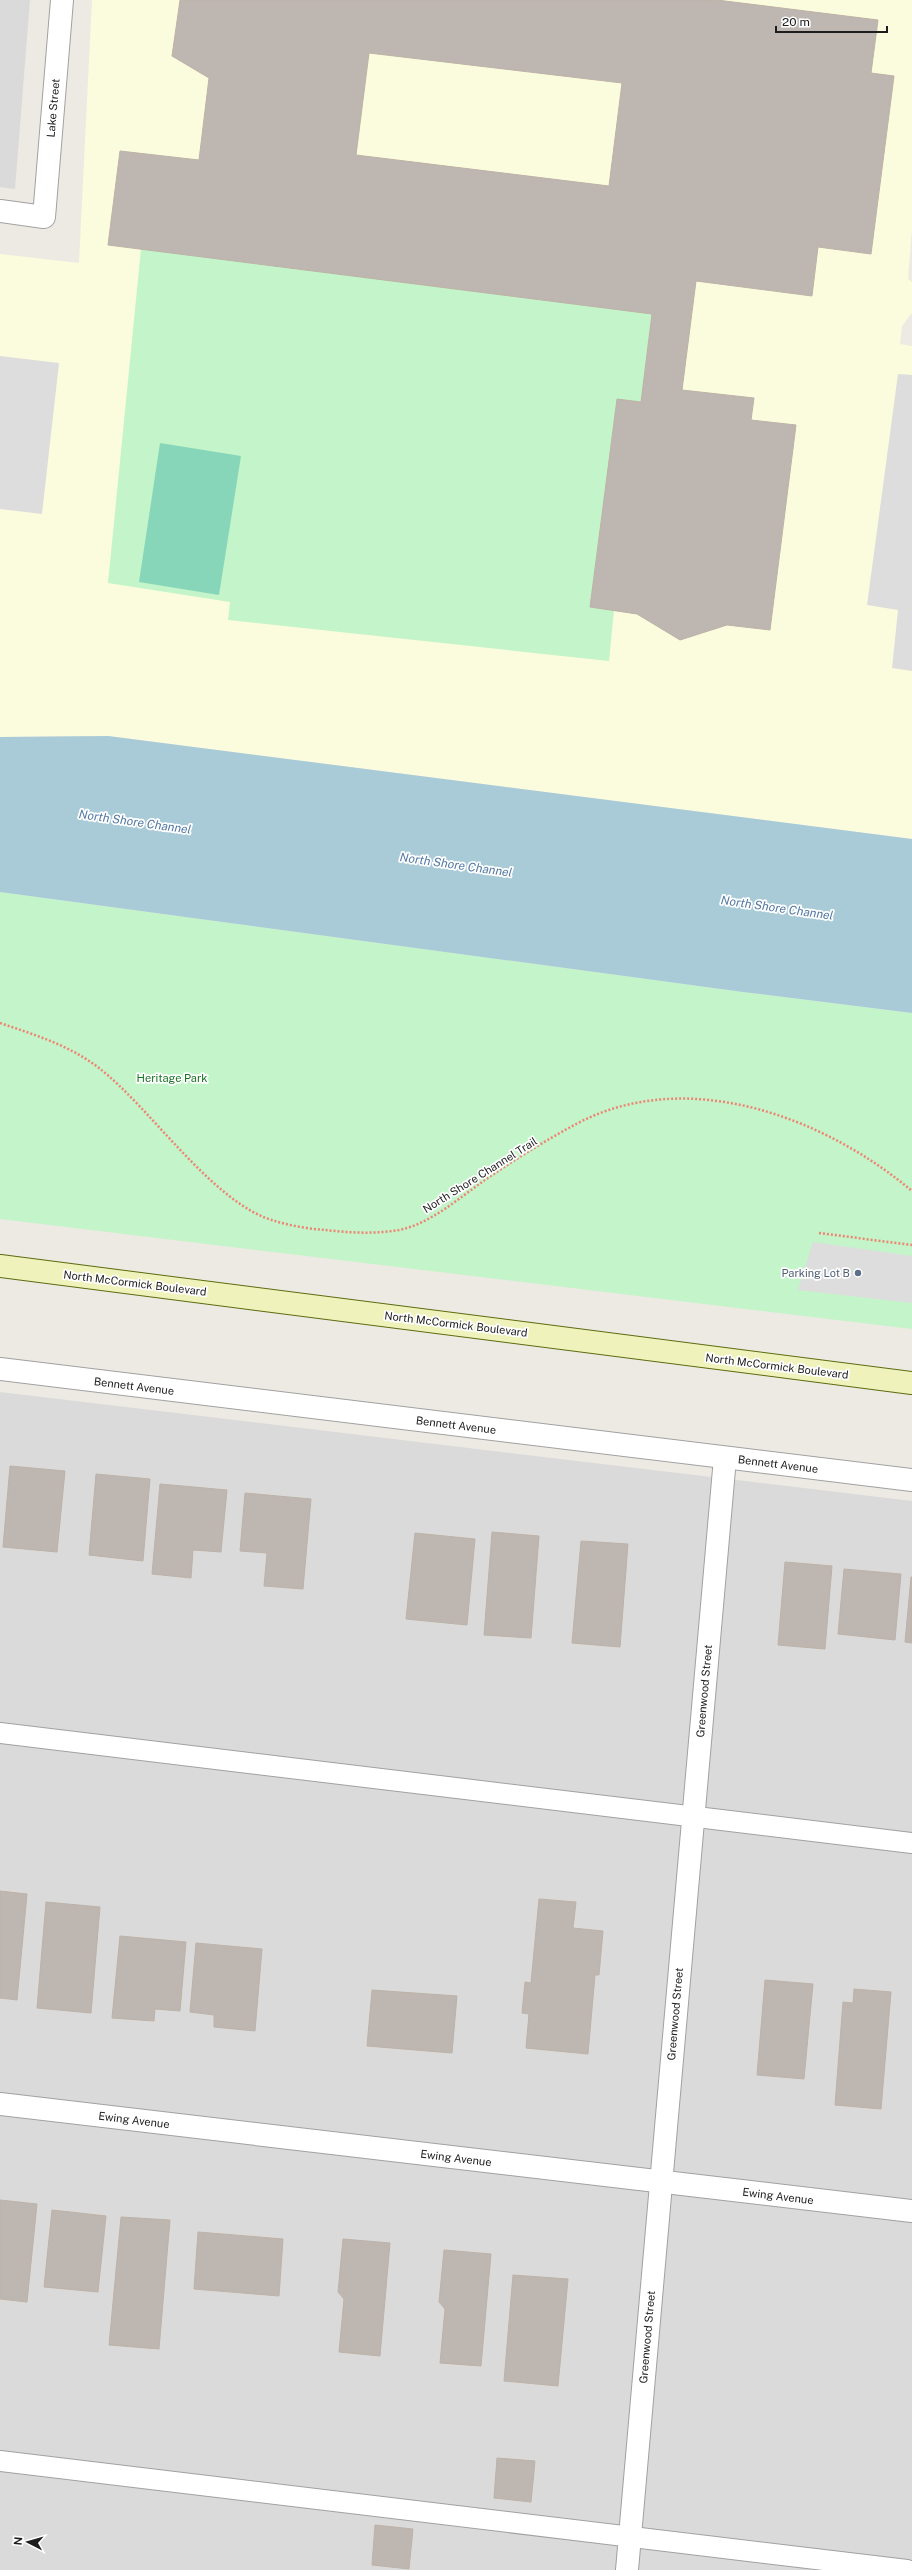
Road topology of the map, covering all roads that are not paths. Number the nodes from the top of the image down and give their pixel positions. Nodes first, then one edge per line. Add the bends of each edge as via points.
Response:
1 (62, 0) edge
2 (0, 211) edge
3 (0, 1266) edge
4 (0, 1369) edge
5 (912, 1383) edge
6 (726, 1458) junction
7 (912, 1480) edge
8 (0, 1733) edge
9 (693, 1816) junction
10 (912, 1843) edge
11 (0, 2104) edge
12 (660, 2182) junction
13 (912, 2211) edge
14 (0, 2461) edge
15 (630, 2535) junction
16 (627, 2570) edge
17 (908, 2570) edge

1 - 2 street, Lake Street via 44,217
3 - 5 main road, North McCormick Boulevard
4 - 6 street, Bennett Avenue
6 - 7 street, Bennett Avenue
6 - 9 street, Greenwood Street
8 - 9 lane
9 - 10 lane
9 - 12 street, Greenwood Street
11 - 12 street, Ewing Avenue
12 - 13 street, Ewing Avenue
12 - 15 street, Greenwood Street
14 - 15 lane
15 - 16 street, Greenwood Street
15 - 17 lane

